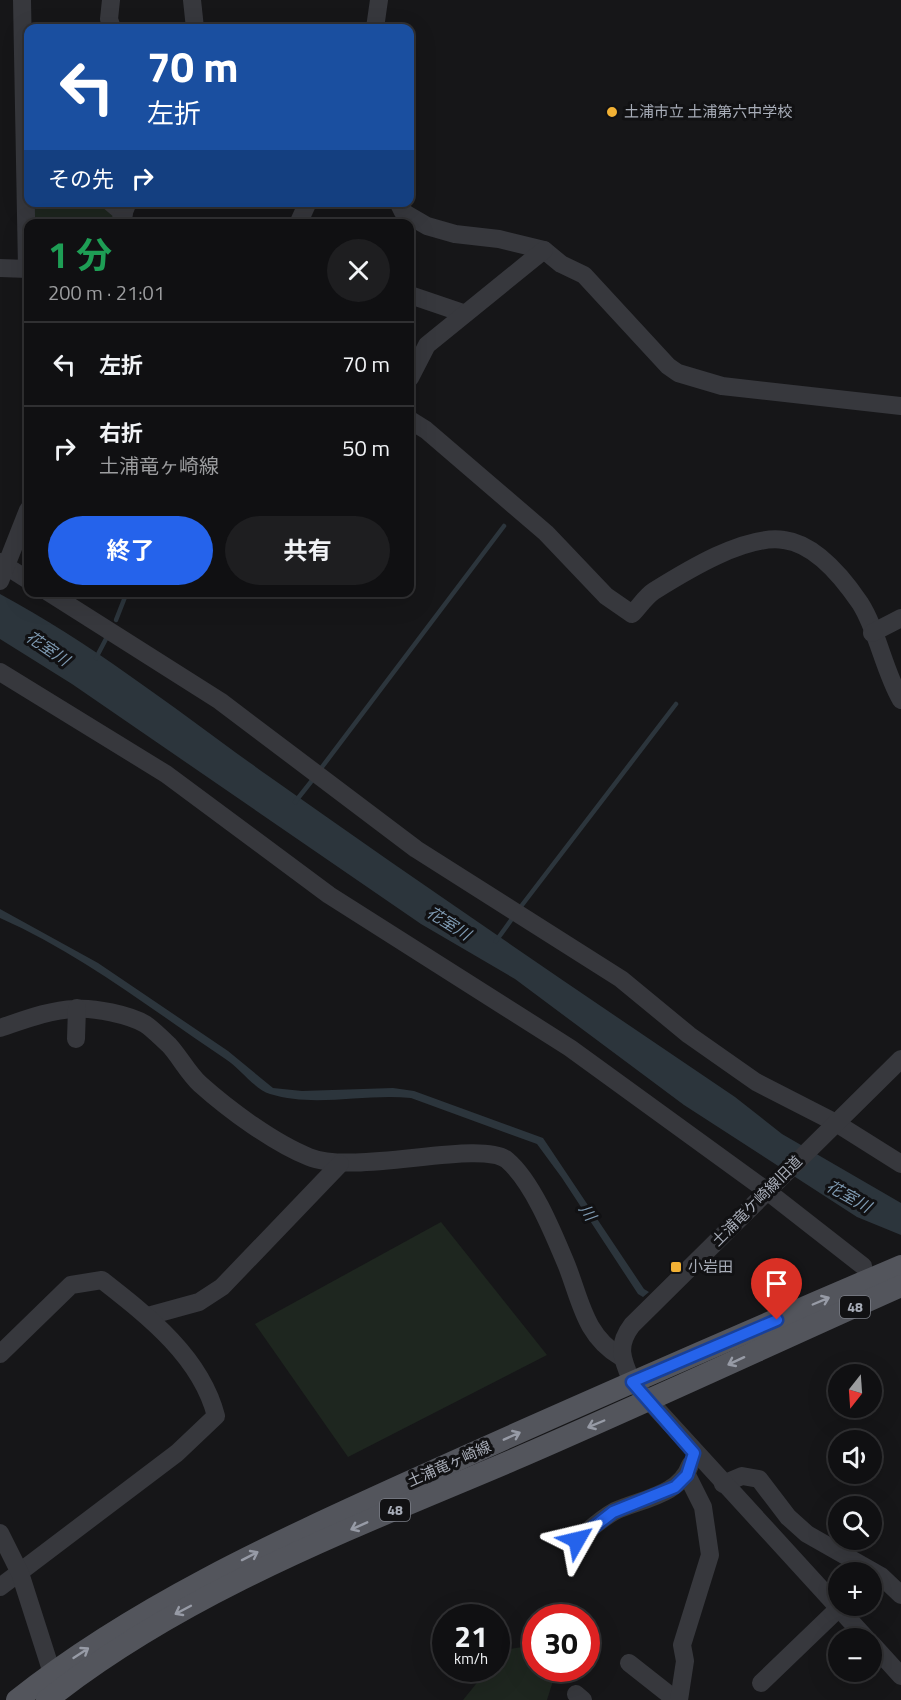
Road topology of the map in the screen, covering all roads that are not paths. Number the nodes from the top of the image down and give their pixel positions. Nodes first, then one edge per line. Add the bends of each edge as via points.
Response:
1 (20, 0) edge
2 (111, 0) edge
3 (192, 0) edge
4 (379, 0) edge
5 (111, 24) edge
6 (195, 24) edge
7 (376, 24) edge
8 (24, 83) edge
9 (400, 207) edge
10 (544, 250) junction
11 (0, 268) edge
12 (24, 269) edge
13 (414, 296) edge
14 (463, 313) junction
15 (414, 368) edge
16 (901, 406) edge
17 (414, 422) edge
18 (24, 519) edge
19 (2, 570) edge
20 (24, 578) edge
21 (56, 597) edge
22 (901, 618) edge
23 (872, 633) junction
24 (0, 672) edge
25 (901, 700) edge
26 (77, 1008) junction
27 (0, 1028) edge
28 (76, 1039) dead end
29 (901, 1059) edge
30 (833, 1126) junction
31 (340, 1164) junction
32 (901, 1164) edge
33 (770, 1188) junction
34 (863, 1266) dead end
35 (901, 1266) edge
36 (901, 1286) edge
37 (148, 1316) junction
38 (0, 1354) edge
39 (621, 1357) junction
40 (632, 1382) junction
41 (650, 1401) junction
42 (694, 1453) junction
43 (687, 1475) junction
44 (723, 1484) junction
45 (0, 1533) edge
46 (577, 1540) dead end
47 (20, 1573) junction
48 (0, 1587) edge
49 (901, 1595) edge
50 (828, 1596) edge
51 (831, 1616) edge
52 (846, 1616) edge
53 (857, 1628) edge
54 (882, 1655) edge
55 (629, 1663) dead end
56 (52, 1672) junction
57 (901, 1676) edge
58 (761, 1683) dead end
59 (50, 1699) edge
60 (17, 1700) edge
61 (677, 1700) edge

1 - 8 street
2 - 5 street
3 - 6 street
4 - 7 street
9 - 10 street via 427,226
10 - 14 street
10 - 16 street via 584,275 678,373 722,387
11 - 12 street
13 - 14 street
14 - 15 street via 428,345
17 - 23 street via 537,526 606,596 632,614 653,592 723,552 784,539 819,557 838,575 861,605
18 - 19 street
19 - 20 street
21 - 30 street via 220,701 416,849 621,979 689,1035 756,1082
22 - 23 street
23 - 25 street
24 - 33 street via 166,774 329,895 570,1048
26 - 27 street
26 - 28 street
26 - 31 street via 102,1010 145,1024 170,1046 197,1082 234,1113 310,1158
29 - 30 street, 土浦竜ケ崎線旧道
30 - 32 street
30 - 33 street, 土浦竜ケ崎線旧道
31 - 37 street via 222,1287 199,1302
31 - 39 street via 477,1154 504,1158 518,1170 537,1202 567,1267 584,1318 609,1350
33 - 34 street
33 - 39 street, 土浦竜ケ崎線旧道 via 632,1325 621,1344
40 -> 35 main road, 土浦竜ヶ崎線 / 48
36 -> 41 main road, 土浦竜ヶ崎線 / 48
37 - 38 street via 102,1280 71,1286
37 - 47 street via 210,1392 216,1416 177,1454
39 - 40 street
40 - 41 street
56 -> 40 main road, 土浦竜ヶ崎線 / 48 via 168,1598 276,1543
41 - 42 street
41 -> 59 main road, 土浦竜ヶ崎線 / 48 via 391,1512 179,1612
42 - 43 street
42 - 44 street
43 - 46 street via 675,1487 613,1512
43 - 61 street via 703,1507 710,1555 682,1645 685,1661
44 - 49 street via 742,1476 759,1479 788,1517 807,1534 881,1576
44 - 50 street
45 - 47 street
47 - 48 street
47 - 56 street
51 - 58 street
52 - 53 street
54 - 57 street
55 - 61 street
56 - 59 street
56 - 60 main road, 土浦竜ヶ崎線 / 48

